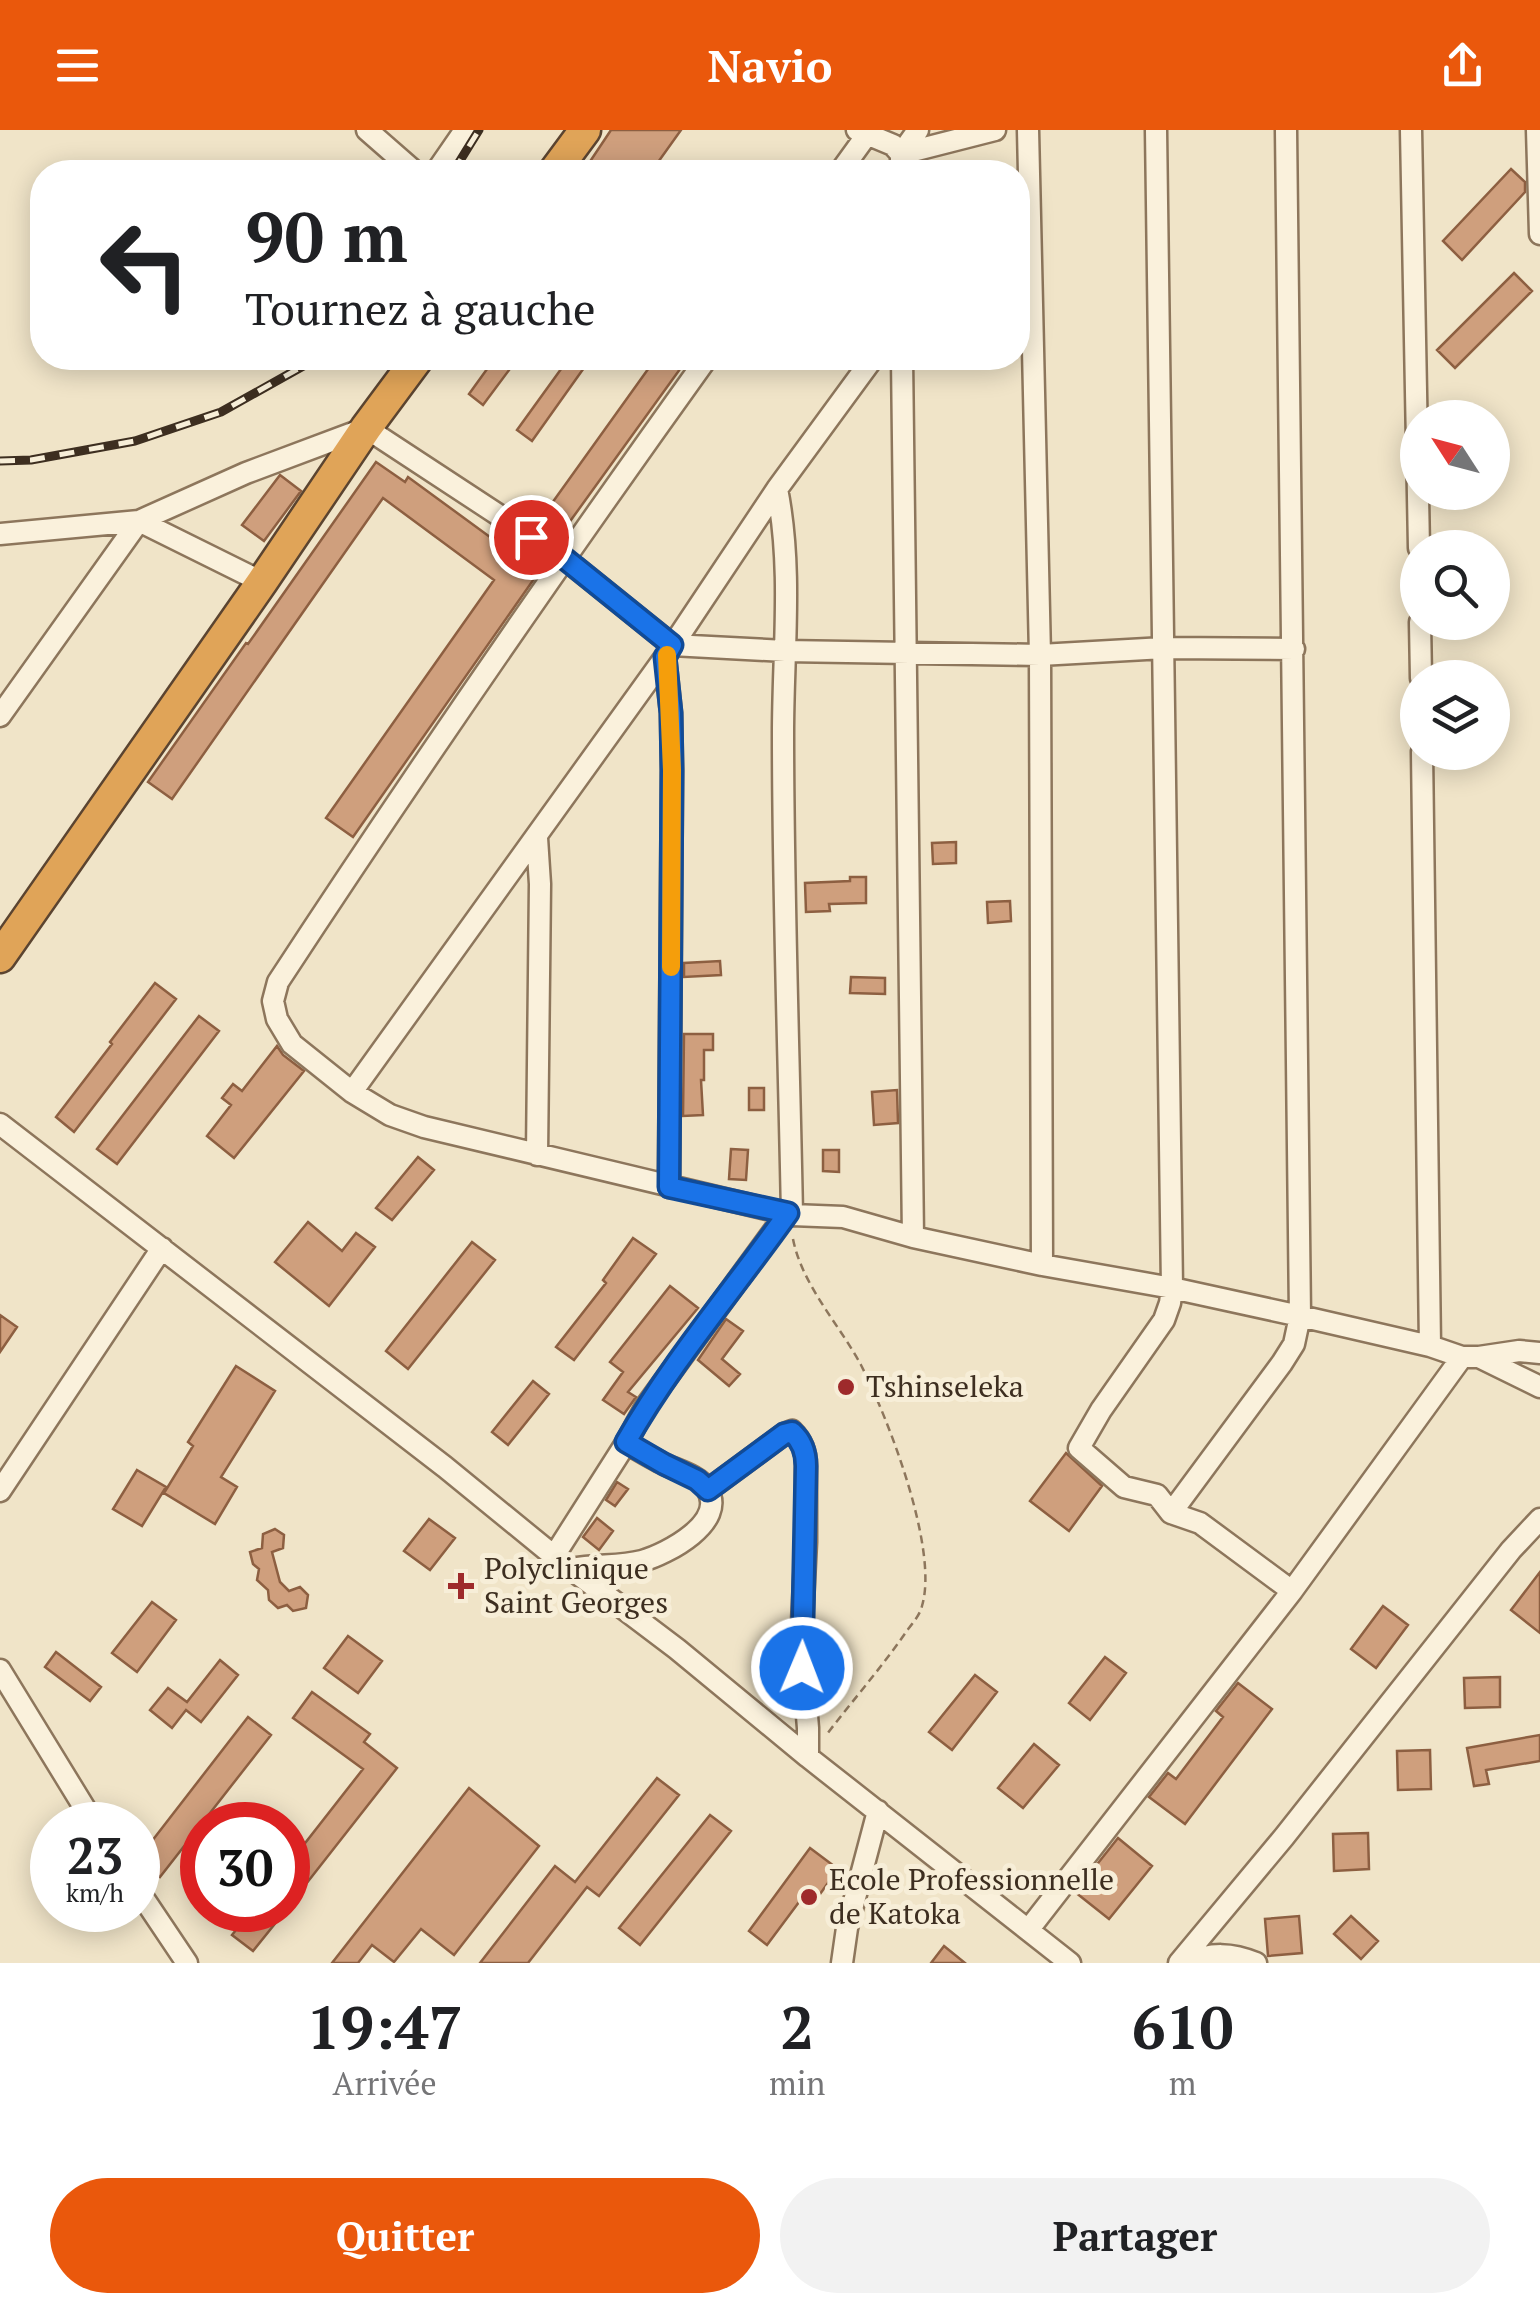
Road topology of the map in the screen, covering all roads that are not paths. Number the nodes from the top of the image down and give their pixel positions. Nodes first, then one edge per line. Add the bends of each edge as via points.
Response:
1 (367, 130) edge
2 (465, 130) edge
3 (918, 130) edge
4 (995, 130) edge
5 (1028, 130) edge
6 (1156, 130) edge
7 (1286, 130) edge
8 (1410, 130) edge
9 (1538, 130) edge
10 (583, 131) edge
11 (862, 133) edge
12 (401, 160) edge
13 (444, 160) edge
14 (562, 160) edge
15 (847, 160) edge
16 (900, 160) edge
17 (903, 160) edge
18 (910, 160) edge
19 (1029, 160) edge
20 (1030, 218) edge
21 (1540, 234) edge
22 (409, 370) edge
23 (698, 370) edge
24 (864, 370) edge
25 (902, 370) edge
26 (366, 428) junction
27 (777, 489) junction
28 (138, 521) junction
29 (1418, 530) edge
30 (0, 534) edge
31 (564, 558) junction
32 (262, 582) junction
33 (1164, 648) junction
34 (1294, 649) junction
35 (669, 651) junction
36 (785, 651) junction
37 (907, 653) junction
38 (1040, 655) junction
39 (0, 716) edge
40 (1422, 770) edge
41 (537, 838) junction
42 (0, 956) edge
43 (352, 1092) junction
44 (0, 1124) edge
45 (536, 1155) junction
46 (669, 1187) junction
47 (790, 1214) junction
48 (913, 1237) junction
49 (162, 1248) junction
50 (1042, 1265) junction
51 (1172, 1288) junction
52 (1300, 1316) junction
53 (1430, 1346) junction
54 (1540, 1354) edge
55 (1470, 1357) junction
56 (1540, 1388) edge
57 (626, 1442) junction
58 (708, 1490) junction
59 (0, 1491) edge
60 (1171, 1513) junction
61 (1540, 1519) edge
62 (554, 1556) junction
63 (572, 1570) junction
64 (1292, 1591) junction
65 (0, 1670) edge
66 (808, 1757) junction
67 (81, 1802) edge
68 (878, 1811) junction
69 (160, 1923) edge
70 (1028, 1929) junction
71 (187, 1963) edge
72 (842, 1963) edge
73 (1070, 1963) edge
74 (1180, 1963) edge
75 (1187, 1963) edge
76 (1256, 1963) edge

1 - 12 street
2 - 13 street
3 - 17 street
4 - 18 street
5 - 19 street
6 - 33 street
7 - 34 street
8 - 29 street
9 - 21 street
10 - 14 highway
11 - 15 street
11 - 16 street via 893,145
20 - 38 street
22 - 26 highway
23 - 31 street
24 - 27 street
25 - 37 street
26 - 28 street
26 - 31 street
26 - 32 highway
27 - 35 street
27 - 36 street
28 - 30 street
28 - 32 street
28 - 39 street
31 - 35 street
31 - 43 street via 278,982 273,1001 292,1044
32 - 42 highway
33 - 34 street
33 - 38 street
33 - 51 street
34 - 52 street
35 - 36 street
35 - 41 street
35 - 46 street
36 - 37 street
36 - 47 street
37 - 38 street
37 - 48 street
38 - 50 street
40 - 53 street
41 - 43 street
41 - 45 street
43 - 45 street via 424,1127
44 - 49 street
45 - 46 street
46 - 47 street
47 - 48 street via 843,1217
47 - 57 street via 671,1369
48 - 50 street
49 - 59 street
49 - 62 street
50 - 51 street
51 - 52 street
51 - 60 street via 1164,1320 1079,1448 1124,1487 1157,1495
52 - 53 street
52 - 60 street via 1282,1363
53 - 55 street
54 - 55 street
55 - 56 street
55 - 64 street
57 - 58 street
57 - 62 street
58 - 63 street via 711,1508 683,1542 642,1560
58 - 66 street via 784,1434 800,1439 806,1454 801,1642
60 - 64 street via 1200,1524
61 - 74 street
62 - 63 street
63 - 66 street
64 - 70 street
65 - 67 street
66 - 68 street
68 - 70 street
68 - 72 street
69 - 71 street
70 - 73 street
75 - 76 street via 1220,1954

